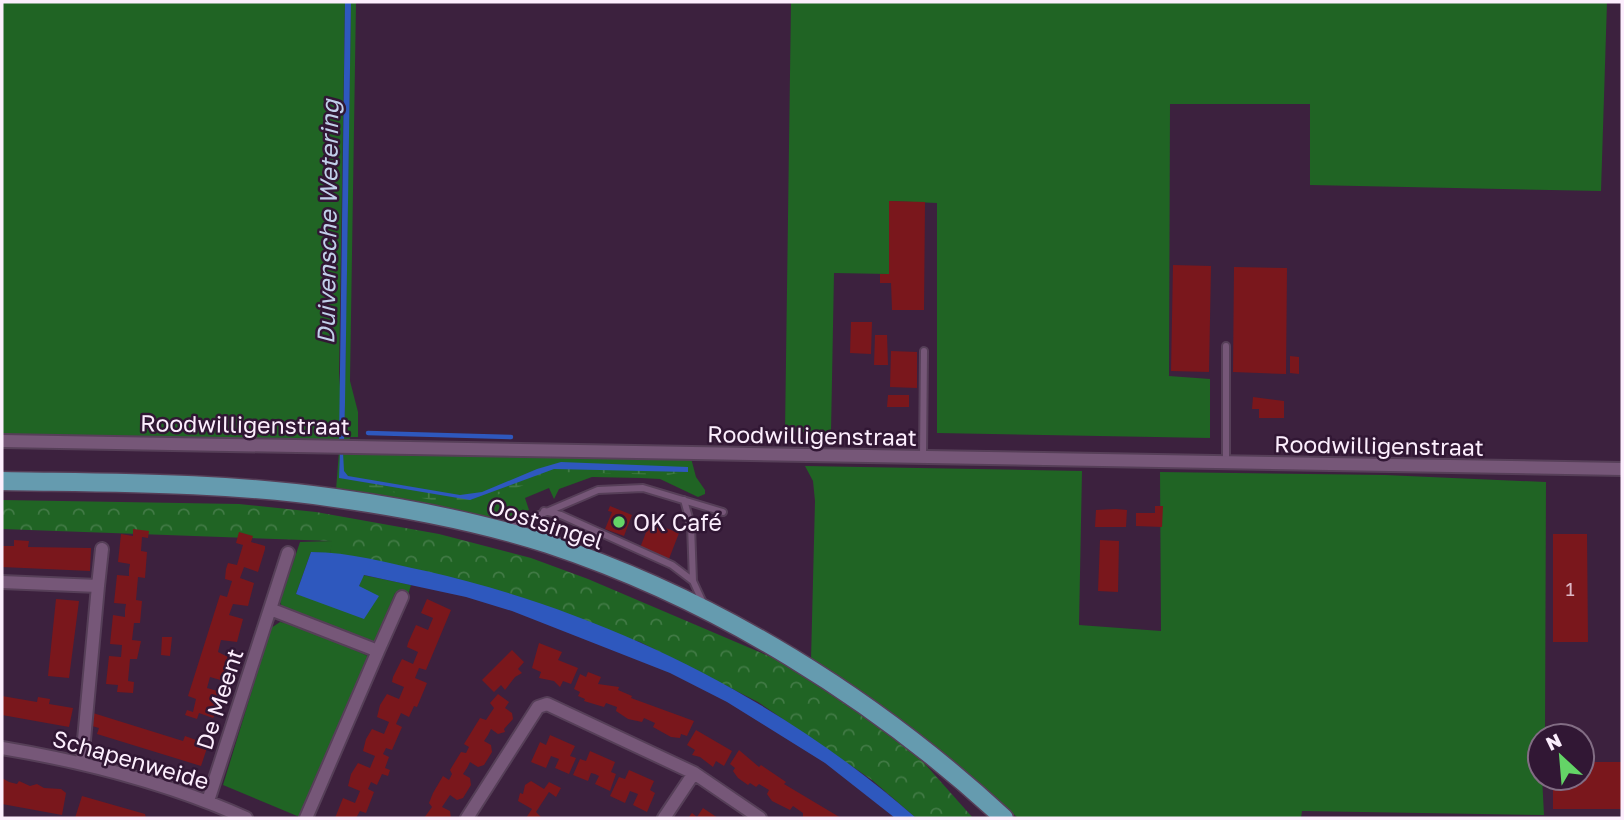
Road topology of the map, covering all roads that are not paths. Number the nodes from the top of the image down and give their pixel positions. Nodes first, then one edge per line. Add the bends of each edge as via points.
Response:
1 (1226, 346) dead end
2 (924, 351) dead end
3 (2, 441) edge
4 (923, 458) junction
5 (1226, 464) junction
6 (1622, 469) edge
7 (2, 481) edge
8 (684, 500) junction
9 (544, 511) junction
10 (723, 512) dead end
11 (502, 532) junction
12 (102, 549) dead end
13 (288, 553) dead end
14 (693, 581) junction
15 (2, 582) edge
16 (98, 586) junction
17 (402, 597) dead end
18 (270, 609) junction
19 (707, 610) junction
20 (378, 651) junction
21 (2, 748) edge
22 (82, 762) junction
23 (694, 773) junction
24 (208, 801) junction
25 (246, 818) edge
26 (306, 818) edge
27 (467, 818) edge
28 (664, 818) edge
29 (760, 818) edge
30 (1004, 818) edge

1 - 5 lane
2 - 4 lane
3 - 4 street, Roodwilligenstraat
4 - 5 street, Roodwilligenstraat
5 - 6 street, Roodwilligenstraat
7 - 11 main road, Oostsingel via 246,488 380,505
8 - 9 lane via 643,488 598,489
8 - 10 lane
8 - 14 lane via 691,525
9 - 11 lane
9 - 14 lane via 672,565
11 - 19 main road, Oostsingel via 548,544
12 - 16 street
13 - 18 street, De Meent
14 - 19 lane
15 - 16 street
16 - 22 street
17 - 20 street
18 - 20 street
18 - 24 street, De Meent
19 - 30 main road, Oostsingel via 862,704 921,746
20 - 26 street
21 - 22 street, Schapenweide
22 - 24 street, Schapenweide
23 - 27 street via 547,704 538,707
23 - 28 street
23 - 29 street
24 - 25 street, Schapenweide

